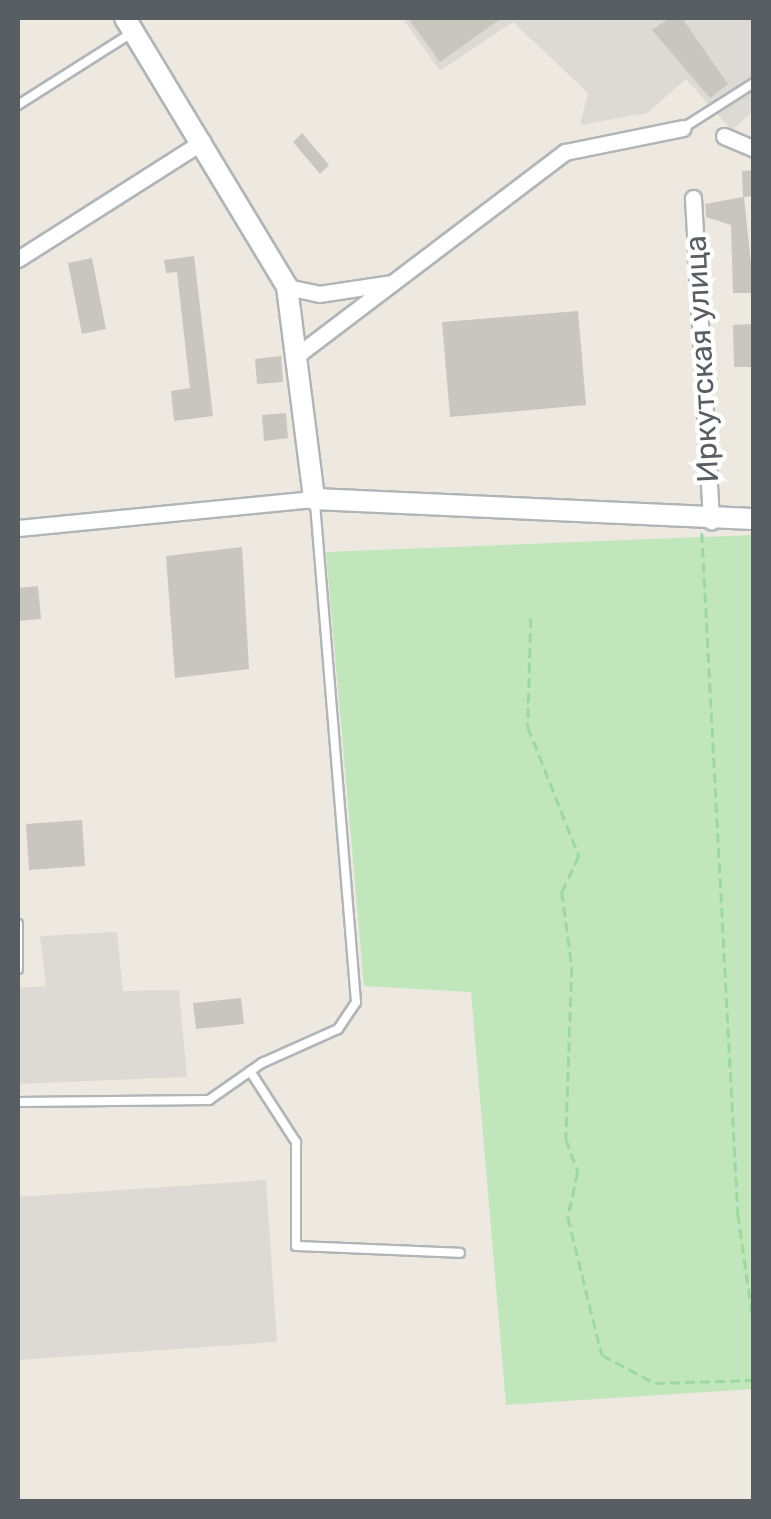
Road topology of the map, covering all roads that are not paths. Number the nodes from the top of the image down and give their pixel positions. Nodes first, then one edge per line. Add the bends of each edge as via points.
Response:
1 (130, 24) edge
2 (754, 82) edge
3 (18, 105) edge
4 (683, 128) joint
5 (724, 136) dead end
6 (203, 141) junction
7 (754, 149) edge
8 (692, 198) dead end
9 (18, 259) edge
10 (405, 278) junction
11 (287, 287) junction
12 (300, 353) junction
13 (314, 499) junction
14 (754, 519) edge
15 (706, 521) junction
16 (18, 528) edge
17 (18, 924) edge
18 (18, 969) edge
19 (250, 1072) junction
20 (18, 1102) edge
21 (460, 1253) dead end

1 - 3 lane
1 - 6 street
2 - 4 lane
4 - 10 street via 565,152
5 - 7 street
6 - 9 street
6 - 11 street
8 - 15 street, Иркутская улица
10 - 11 street via 319,294
10 - 12 street
11 - 12 street
12 - 13 street
13 - 15 street
13 - 16 street
13 - 19 lane via 356,1002 338,1030
14 - 15 street
17 - 18 lane
19 - 20 lane via 210,1100
19 - 21 lane via 296,1142 296,1246

